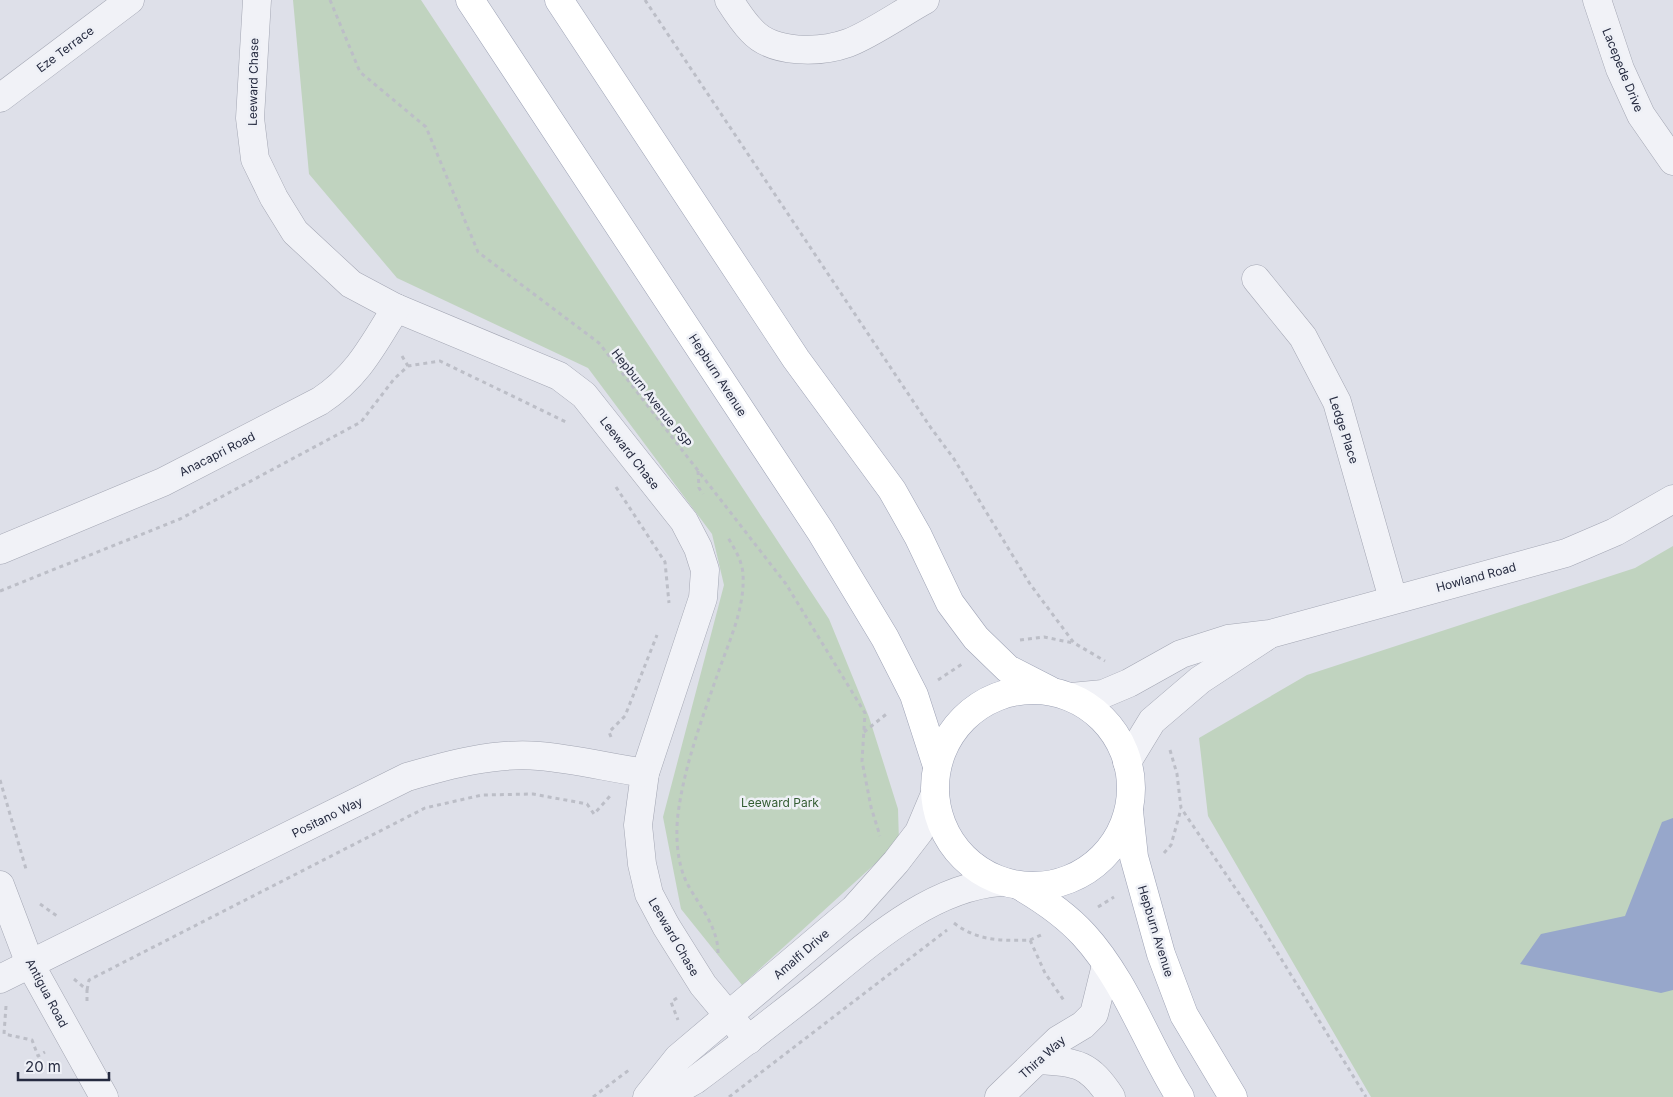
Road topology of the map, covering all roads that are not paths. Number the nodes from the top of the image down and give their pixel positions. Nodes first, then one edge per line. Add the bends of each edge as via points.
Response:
1 (130, 0) edge
2 (257, 0) edge
3 (470, 0) edge
4 (559, 0) edge
5 (729, 0) edge
6 (926, 0) edge
7 (1597, 0) edge
8 (0, 98) edge
9 (1673, 161) edge
10 (1256, 279) dead end
11 (396, 308) junction
12 (1673, 498) edge
13 (0, 550) edge
14 (1393, 599) junction
15 (1270, 634) junction
16 (1060, 694) junction
17 (1127, 762) junction
18 (937, 766) junction
19 (646, 773) junction
20 (935, 794) junction
21 (1129, 810) junction
22 (1011, 884) junction
23 (0, 885) edge
24 (30, 964) junction
25 (1106, 965) junction
26 (0, 979) edge
27 (729, 1016) junction
28 (749, 1040) junction
29 (1040, 1060) junction
30 (104, 1097) edge
31 (647, 1097) edge
32 (665, 1097) edge
33 (998, 1097) edge
34 (1111, 1097) edge
35 (1180, 1097) edge
36 (1233, 1097) edge

1 - 8 street, Eze Terrace
2 - 11 street, Leeward Chase via 250,118 255,159 295,232 350,284
3 - 18 main road, Hepburn Avenue via 821,532 885,638 914,695
4 - 16 main road via 796,358 892,490 950,603 976,638 1008,670
5 - 6 street via 752,33 774,45 799,49 848,43
7 - 9 street, Lacepede Drive via 1620,69 1641,115
10 - 14 street, Ledge Place via 1303,337 1337,402
11 - 13 street, Anacapri Road via 360,366 340,387 320,401 163,482
11 - 19 street, Leeward Chase via 559,376 584,395 691,534 705,570 703,598
12 - 14 street, Howland Road via 1615,532 1566,552
14 - 15 street, Howland Road
15 - 16 street, Howland Road via 1228,638 1181,654 1104,694
15 - 17 street, Howland Road via 1200,680 1152,720
16 - 17 main road via 1090,707 1107,722 1120,741
16 - 18 main road via 1021,690 987,700 955,728
17 - 21 main road
18 - 20 main road
19 - 24 street, Positano Way via 538,756 493,758 407,777
19 - 27 street, Leeward Chase via 638,825 649,894 700,980
20 - 22 main road via 940,822 954,846 983,873
20 - 27 street, Amalfi Drive via 919,832 854,909
21 - 22 main road via 1112,848 1080,875 1041,887
21 - 36 main road, Hepburn Avenue via 1134,858 1160,954 1184,1015
22 - 25 main road via 1049,903 1085,936
22 - 28 street via 964,887 932,902 878,937
23 - 24 street, Antigua Road
24 - 26 street, Positano Way
24 - 30 street, Antigua Road
25 - 29 street, Thira Way via 1094,1014 1058,1040
25 - 35 main road
27 - 28 street, Leeward Chase
27 - 31 street, Amalfi Drive via 678,1058
28 - 32 street via 695,1080
29 - 33 street, Thira Way
29 - 34 street via 1084,1066

